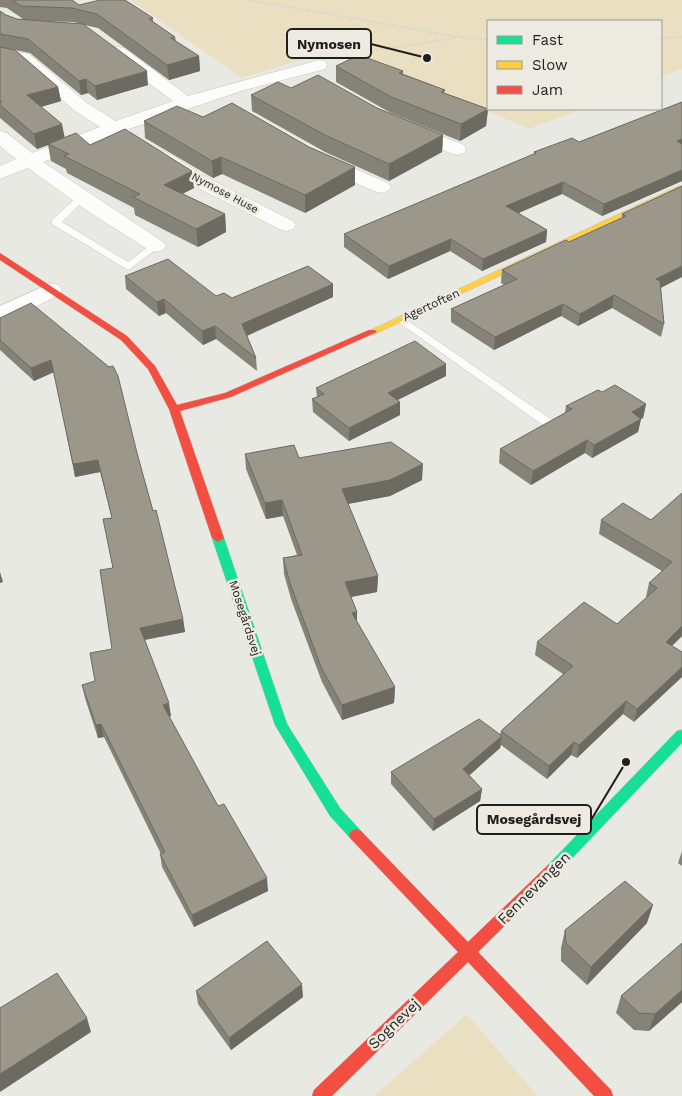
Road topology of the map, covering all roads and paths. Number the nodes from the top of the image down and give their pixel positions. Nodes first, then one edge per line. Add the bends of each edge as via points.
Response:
1 (249, 0) edge
2 (350, 18) junction
3 (458, 37) junction
4 (682, 37) edge
5 (662, 38) edge
6 (487, 40) edge
7 (108, 44) edge
8 (0, 54) edge
9 (358, 54) junction
10 (318, 73) joint
11 (206, 97) junction
12 (186, 103) junction
13 (230, 109) edge
14 (393, 122) edge
15 (114, 127) junction
16 (0, 137) edge
17 (457, 149) dead end
18 (309, 153) edge
19 (29, 161) junction
20 (0, 173) edge
21 (381, 187) dead end
22 (682, 188) edge
23 (81, 198) junction
24 (286, 225) dead end
25 (156, 246) joint
26 (0, 256) edge
27 (52, 290) junction
28 (0, 315) edge
29 (401, 319) junction
30 (174, 409) junction
31 (550, 425) edge
32 (682, 736) edge
33 (468, 953) junction
34 (320, 1096) edge
35 (605, 1096) edge

1 - 2 path
2 - 3 path
2 - 9 path
3 - 6 path
3 - 9 path
4 - 5 path
7 - 12 street
8 - 15 street, Nymose Huse via 23,58 60,91
9 - 10 path
10 - 11 street via 293,71
11 - 12 street
11 - 13 street
12 - 15 street
14 - 17 street
15 - 19 street
15 - 24 street, Nymose Huse via 200,181
16 - 19 street
18 - 21 street
19 - 20 street
19 - 23 street
22 - 29 street, Agertoften
23 - 25 street
23 - 25 lane via 56,222 128,267
26 - 27 street, Mosegårdsvej
27 - 28 street
27 - 30 street, Mosegårdsvej via 124,338 152,368
29 - 30 street, Agertoften via 228,395
29 - 31 lane
30 - 33 street, Mosegårdsvej via 281,725 335,812
32 - 33 street, Fennevangen via 542,882
33 - 34 street, Sognevej
33 - 35 street, Mosegårdsvej

